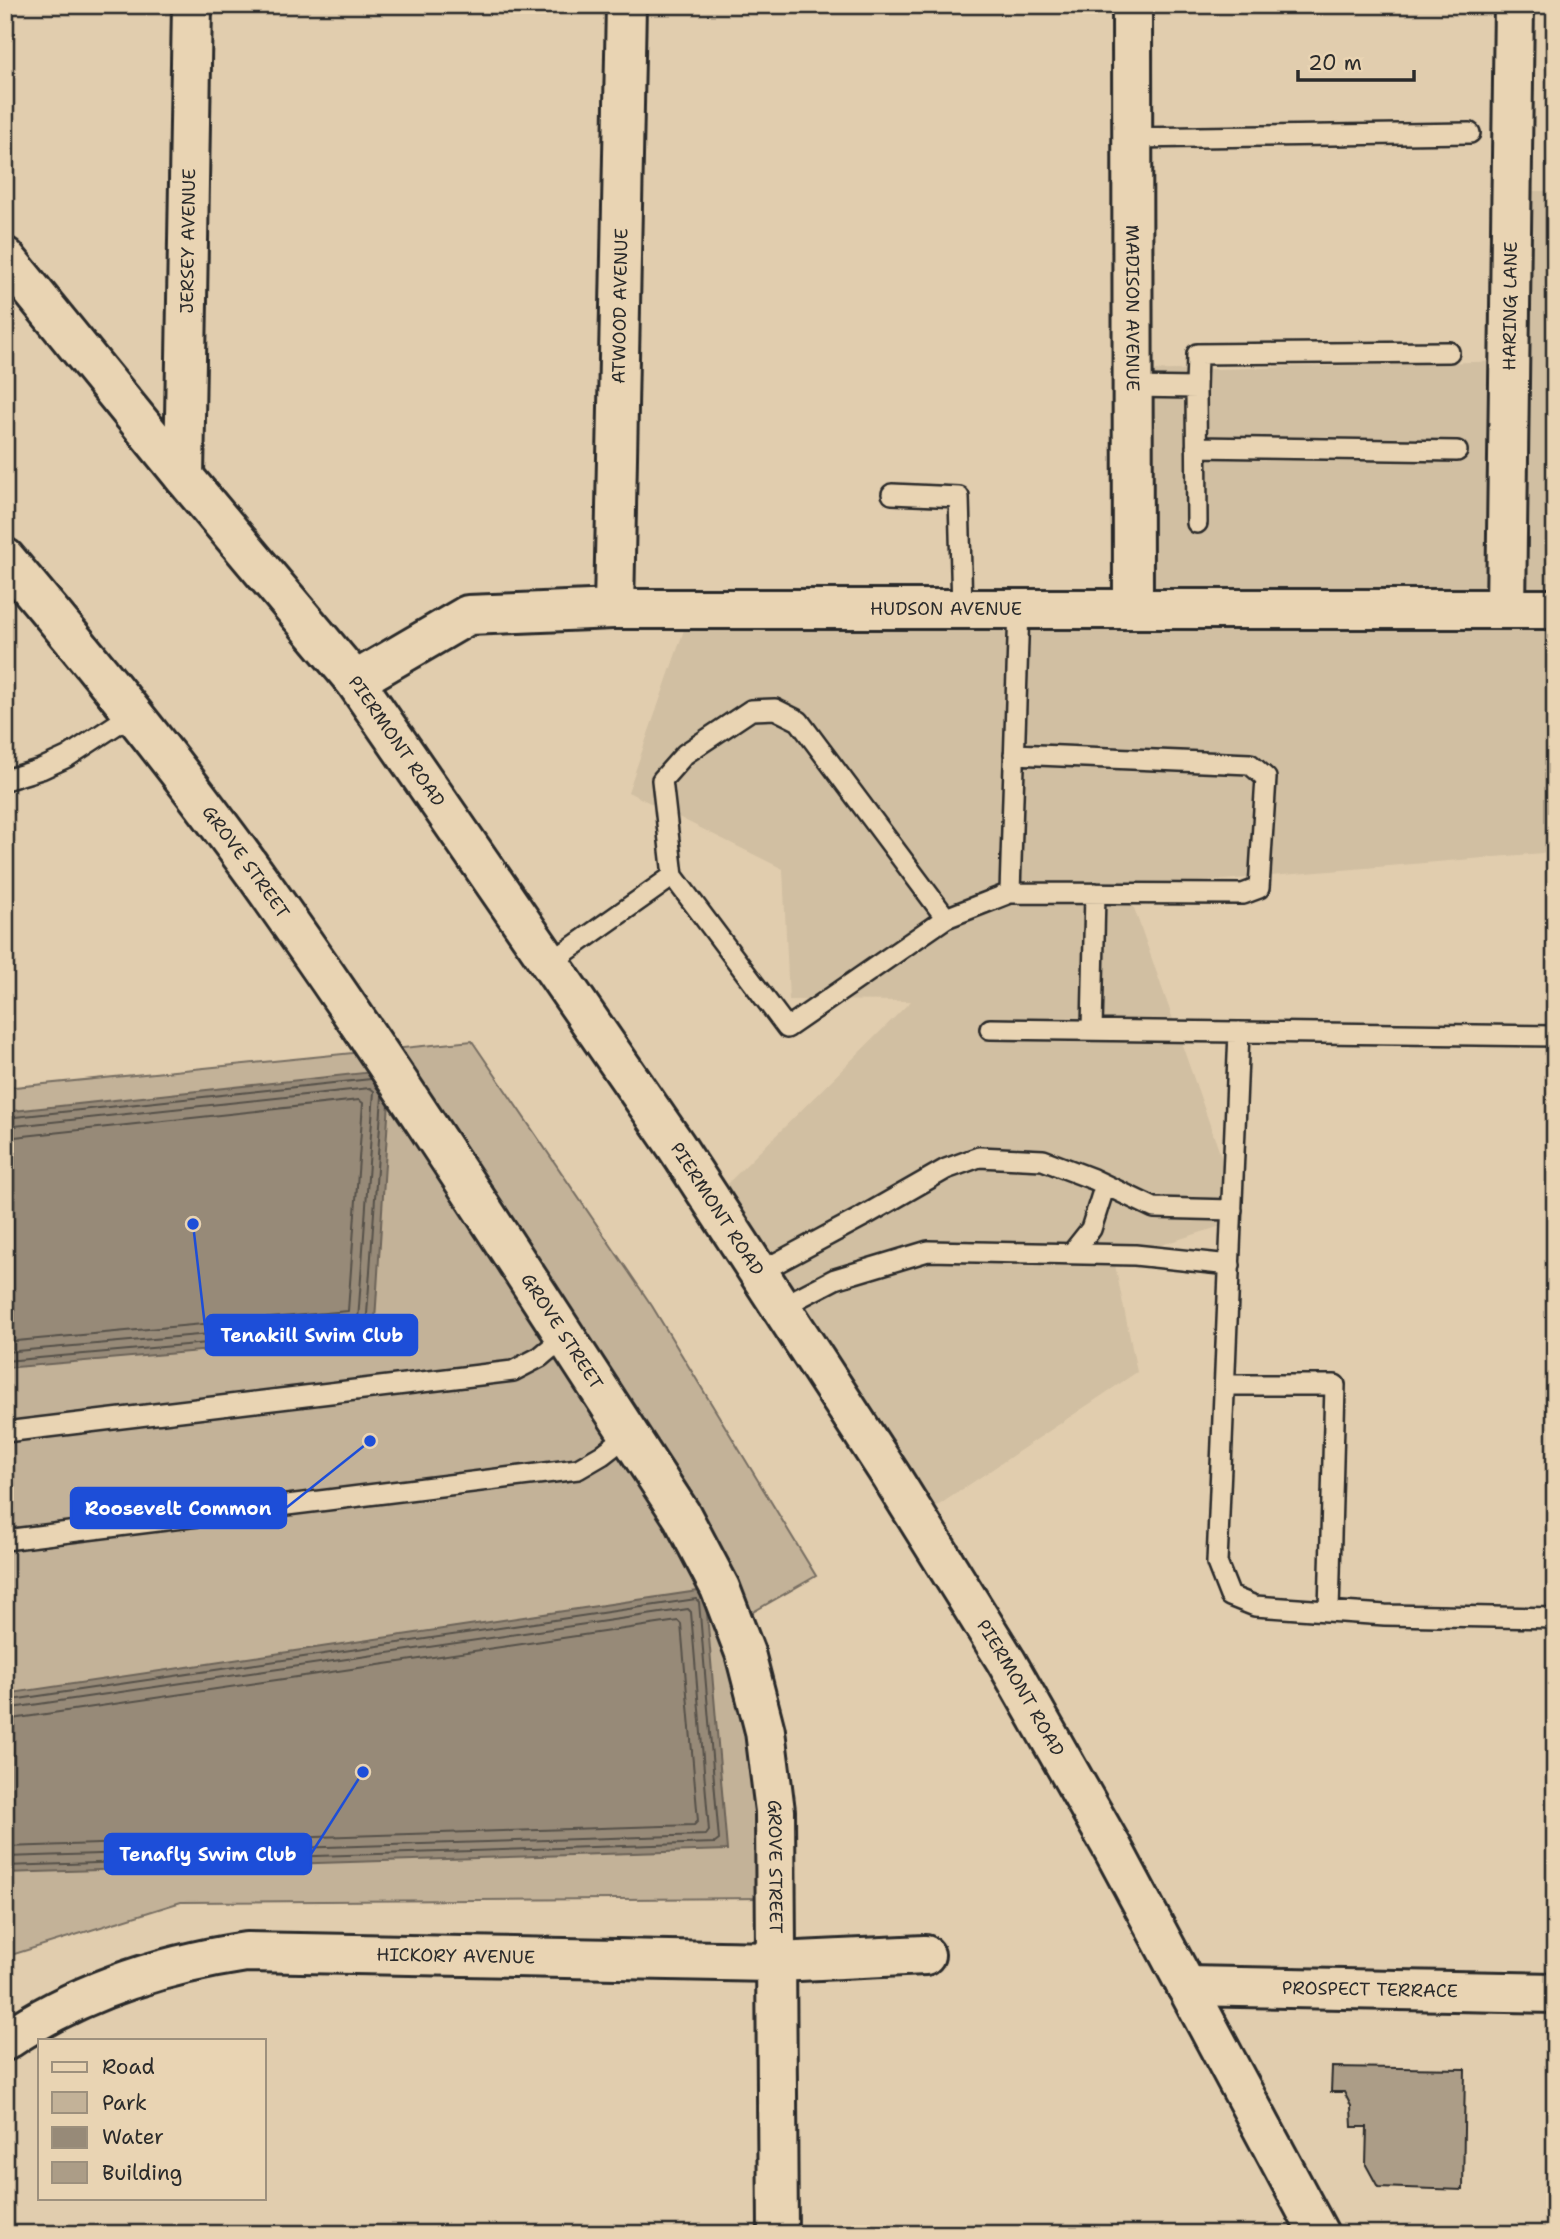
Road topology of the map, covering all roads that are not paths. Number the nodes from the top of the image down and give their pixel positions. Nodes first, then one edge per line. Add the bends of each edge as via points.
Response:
1 (192, 5) edge
2 (626, 5) edge
3 (1132, 5) edge
4 (1514, 5) edge
5 (1470, 133) dead end
6 (1132, 138) junction
7 (5, 257) edge
8 (1449, 352) dead end
9 (1132, 387) junction
10 (1195, 388) junction
11 (1196, 447) junction
12 (1457, 451) dead end
13 (184, 477) junction
14 (892, 495) dead end
15 (1197, 523) dead end
16 (5, 558) edge
17 (962, 608) junction
18 (1019, 608) junction
19 (614, 609) junction
20 (1133, 609) junction
21 (1506, 609) junction
22 (1555, 609) edge
23 (355, 681) junction
24 (134, 713) junction
25 (1014, 754) junction
26 (5, 780) edge
27 (673, 876) junction
28 (1010, 893) junction
29 (1096, 893) junction
30 (946, 918) junction
31 (550, 963) junction
32 (990, 1029) dead end
33 (1092, 1030) junction
34 (1239, 1032) junction
35 (1555, 1036) edge
36 (1105, 1185) junction
37 (1232, 1209) junction
38 (1072, 1253) junction
39 (1230, 1265) junction
40 (758, 1273) junction
41 (781, 1307) junction
42 (565, 1336) junction
43 (1224, 1385) junction
44 (5, 1432) edge
45 (629, 1434) junction
46 (5, 1541) edge
47 (1329, 1611) junction
48 (1555, 1618) edge
49 (925, 1955) dead end
50 (778, 1962) junction
51 (1186, 1986) junction
52 (1555, 1993) edge
53 (5, 2041) edge
54 (778, 2234) edge
55 (1319, 2234) edge

1 - 13 street, JERSEY AVENUE
2 - 19 street, ATWOOD AVENUE
3 - 6 street, MADISON AVENUE
4 - 21 street, HARING LANE
5 - 6 lane
6 - 9 street, MADISON AVENUE
7 - 13 street, PIERMONT ROAD
8 - 10 lane via 1197,354
9 - 10 lane
9 - 20 street, MADISON AVENUE
10 - 11 lane
11 - 12 lane
11 - 15 lane
13 - 23 street, PIERMONT ROAD
14 - 17 lane via 959,497
16 - 24 street, GROVE STREET
17 - 18 street, HUDSON AVENUE
17 - 19 street, HUDSON AVENUE
18 - 20 street, HUDSON AVENUE
18 - 25 lane
19 - 23 street, HUDSON AVENUE via 468,615
20 - 21 street, HUDSON AVENUE
21 - 22 street, HUDSON AVENUE
23 - 31 street, PIERMONT ROAD
24 - 26 lane via 67,757
24 - 42 street, GROVE STREET via 257,876
25 - 28 lane
25 - 29 lane via 1250,764 1266,778 1259,888 1243,894
27 - 30 lane via 787,1028
27 - 30 lane via 662,780 685,754 751,710 775,709 799,721
27 - 31 lane
28 - 29 lane
28 - 30 lane
29 - 33 lane
31 - 40 street, PIERMONT ROAD
32 - 33 lane
33 - 34 lane
34 - 35 lane
34 - 37 lane
36 - 37 lane via 1154,1208
36 - 38 lane via 1091,1229
36 - 40 lane via 1043,1160 979,1157 946,1169
37 - 39 lane
38 - 39 lane
38 - 41 lane via 928,1251 835,1279
39 - 43 lane
40 - 41 street, PIERMONT ROAD
41 - 51 street, PIERMONT ROAD via 1006,1661
42 - 44 lane via 513,1371
42 - 45 street, GROVE STREET
43 - 47 lane via 1217,1563 1230,1596 1255,1606
43 - 47 lane via 1335,1385
45 - 46 lane via 578,1469
45 - 50 street, GROVE STREET via 720,1588 745,1653 765,1731 775,1811
47 - 48 lane
49 - 50 street, HICKORY AVENUE
50 - 53 street, HICKORY AVENUE via 246,1952 150,1972 100,1990
50 - 54 street, GROVE STREET
51 - 52 street, PROSPECT TERRACE
51 - 55 street, PIERMONT ROAD

